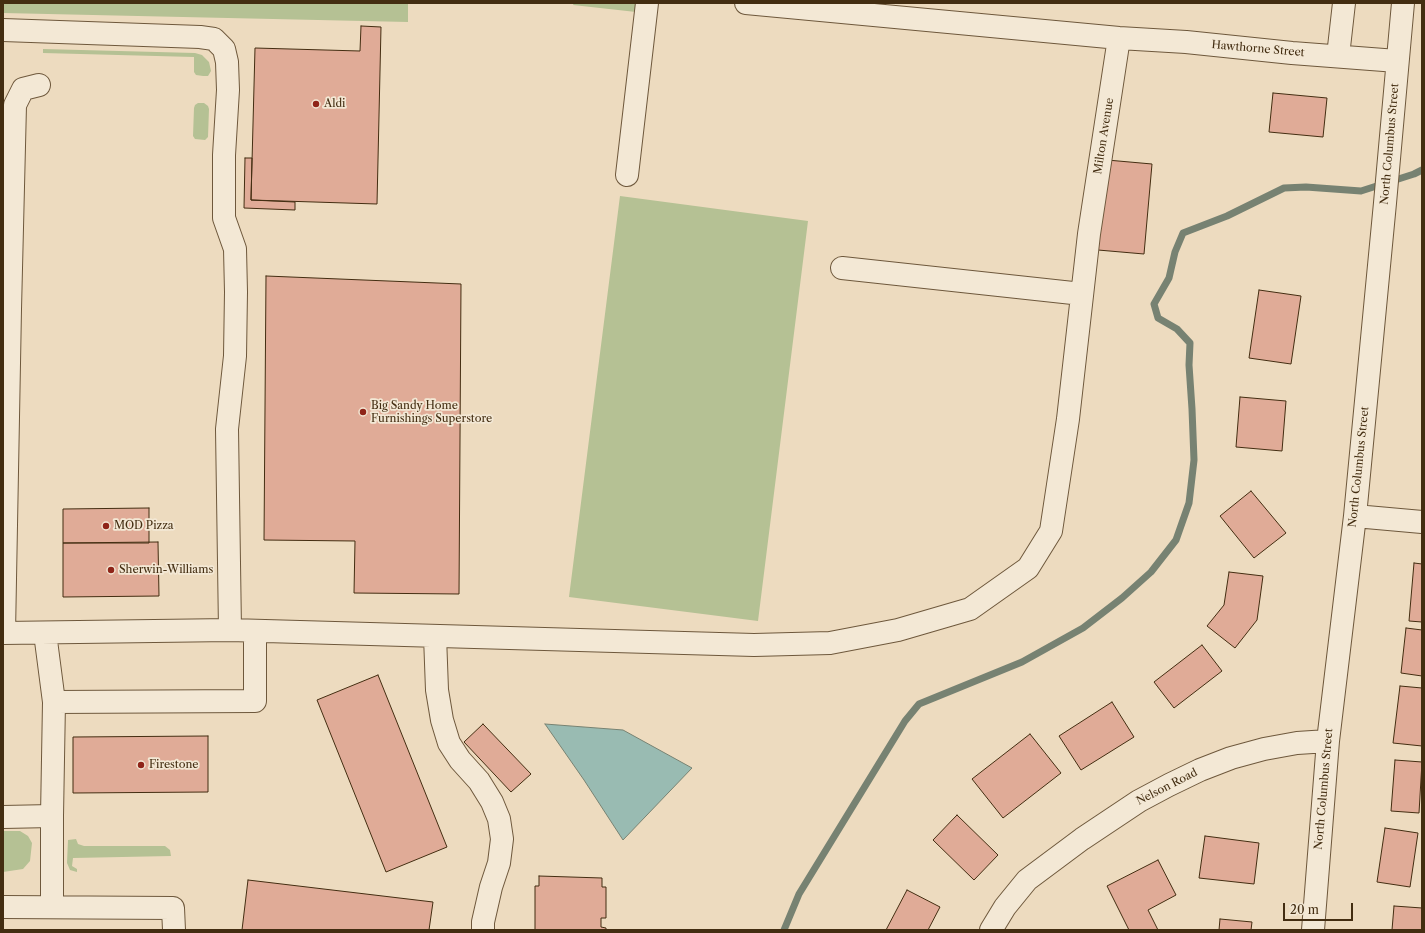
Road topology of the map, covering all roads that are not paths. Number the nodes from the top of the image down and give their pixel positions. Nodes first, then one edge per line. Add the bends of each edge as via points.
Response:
1 (647, 3) edge
2 (746, 3) edge
3 (1344, 3) edge
4 (1403, 3) edge
5 (3, 30) edge
6 (1119, 38) junction
7 (1338, 56) junction
8 (1398, 61) junction
9 (39, 85) dead end
10 (627, 175) dead end
11 (842, 268) dead end
12 (1082, 294) junction
13 (7, 309) edge
14 (1355, 516) junction
15 (1422, 522) edge
16 (230, 630) junction
17 (255, 631) junction
18 (4, 633) edge
19 (45, 633) junction
20 (435, 636) junction
21 (54, 702) junction
22 (1328, 741) junction
23 (3, 816) edge
24 (52, 816) junction
25 (3, 907) edge
26 (52, 907) junction
27 (174, 930) edge
28 (483, 930) edge
29 (991, 930) edge
30 (1313, 930) edge

1 - 10 street
2 - 6 street, Hawthorne Street
3 - 7 street
4 - 8 street, North Columbus Street
5 - 16 street via 200,37 214,39 224,49 228,90 224,218 235,249 236,292 235,356 227,429
6 - 7 street, Hawthorne Street
6 - 12 street, Milton Avenue
7 - 8 street, Hawthorne Street
8 - 14 street, North Columbus Street
9 - 13 street via 23,89 15,105
11 - 12 street
12 - 20 street, Milton Avenue via 1068,419 1051,531 1028,568 970,609 898,630 830,643 754,645
13 - 18 street
14 - 15 street
14 - 22 street, North Columbus Street
16 - 17 street, Milton Avenue
16 - 19 street, Milton Avenue
17 - 20 street, Milton Avenue
17 - 21 street via 255,701
18 - 19 street, Milton Avenue
19 - 21 street
20 - 28 street via 437,690 449,743 479,781 499,819 502,839 499,863 491,887
21 - 24 street
22 - 29 street, Nelson Road via 1297,743 1232,758 1200,770 1139,801 1027,880 1005,907
22 - 30 street, North Columbus Street
23 - 24 street
24 - 26 street
25 - 26 street
26 - 27 street via 173,908

